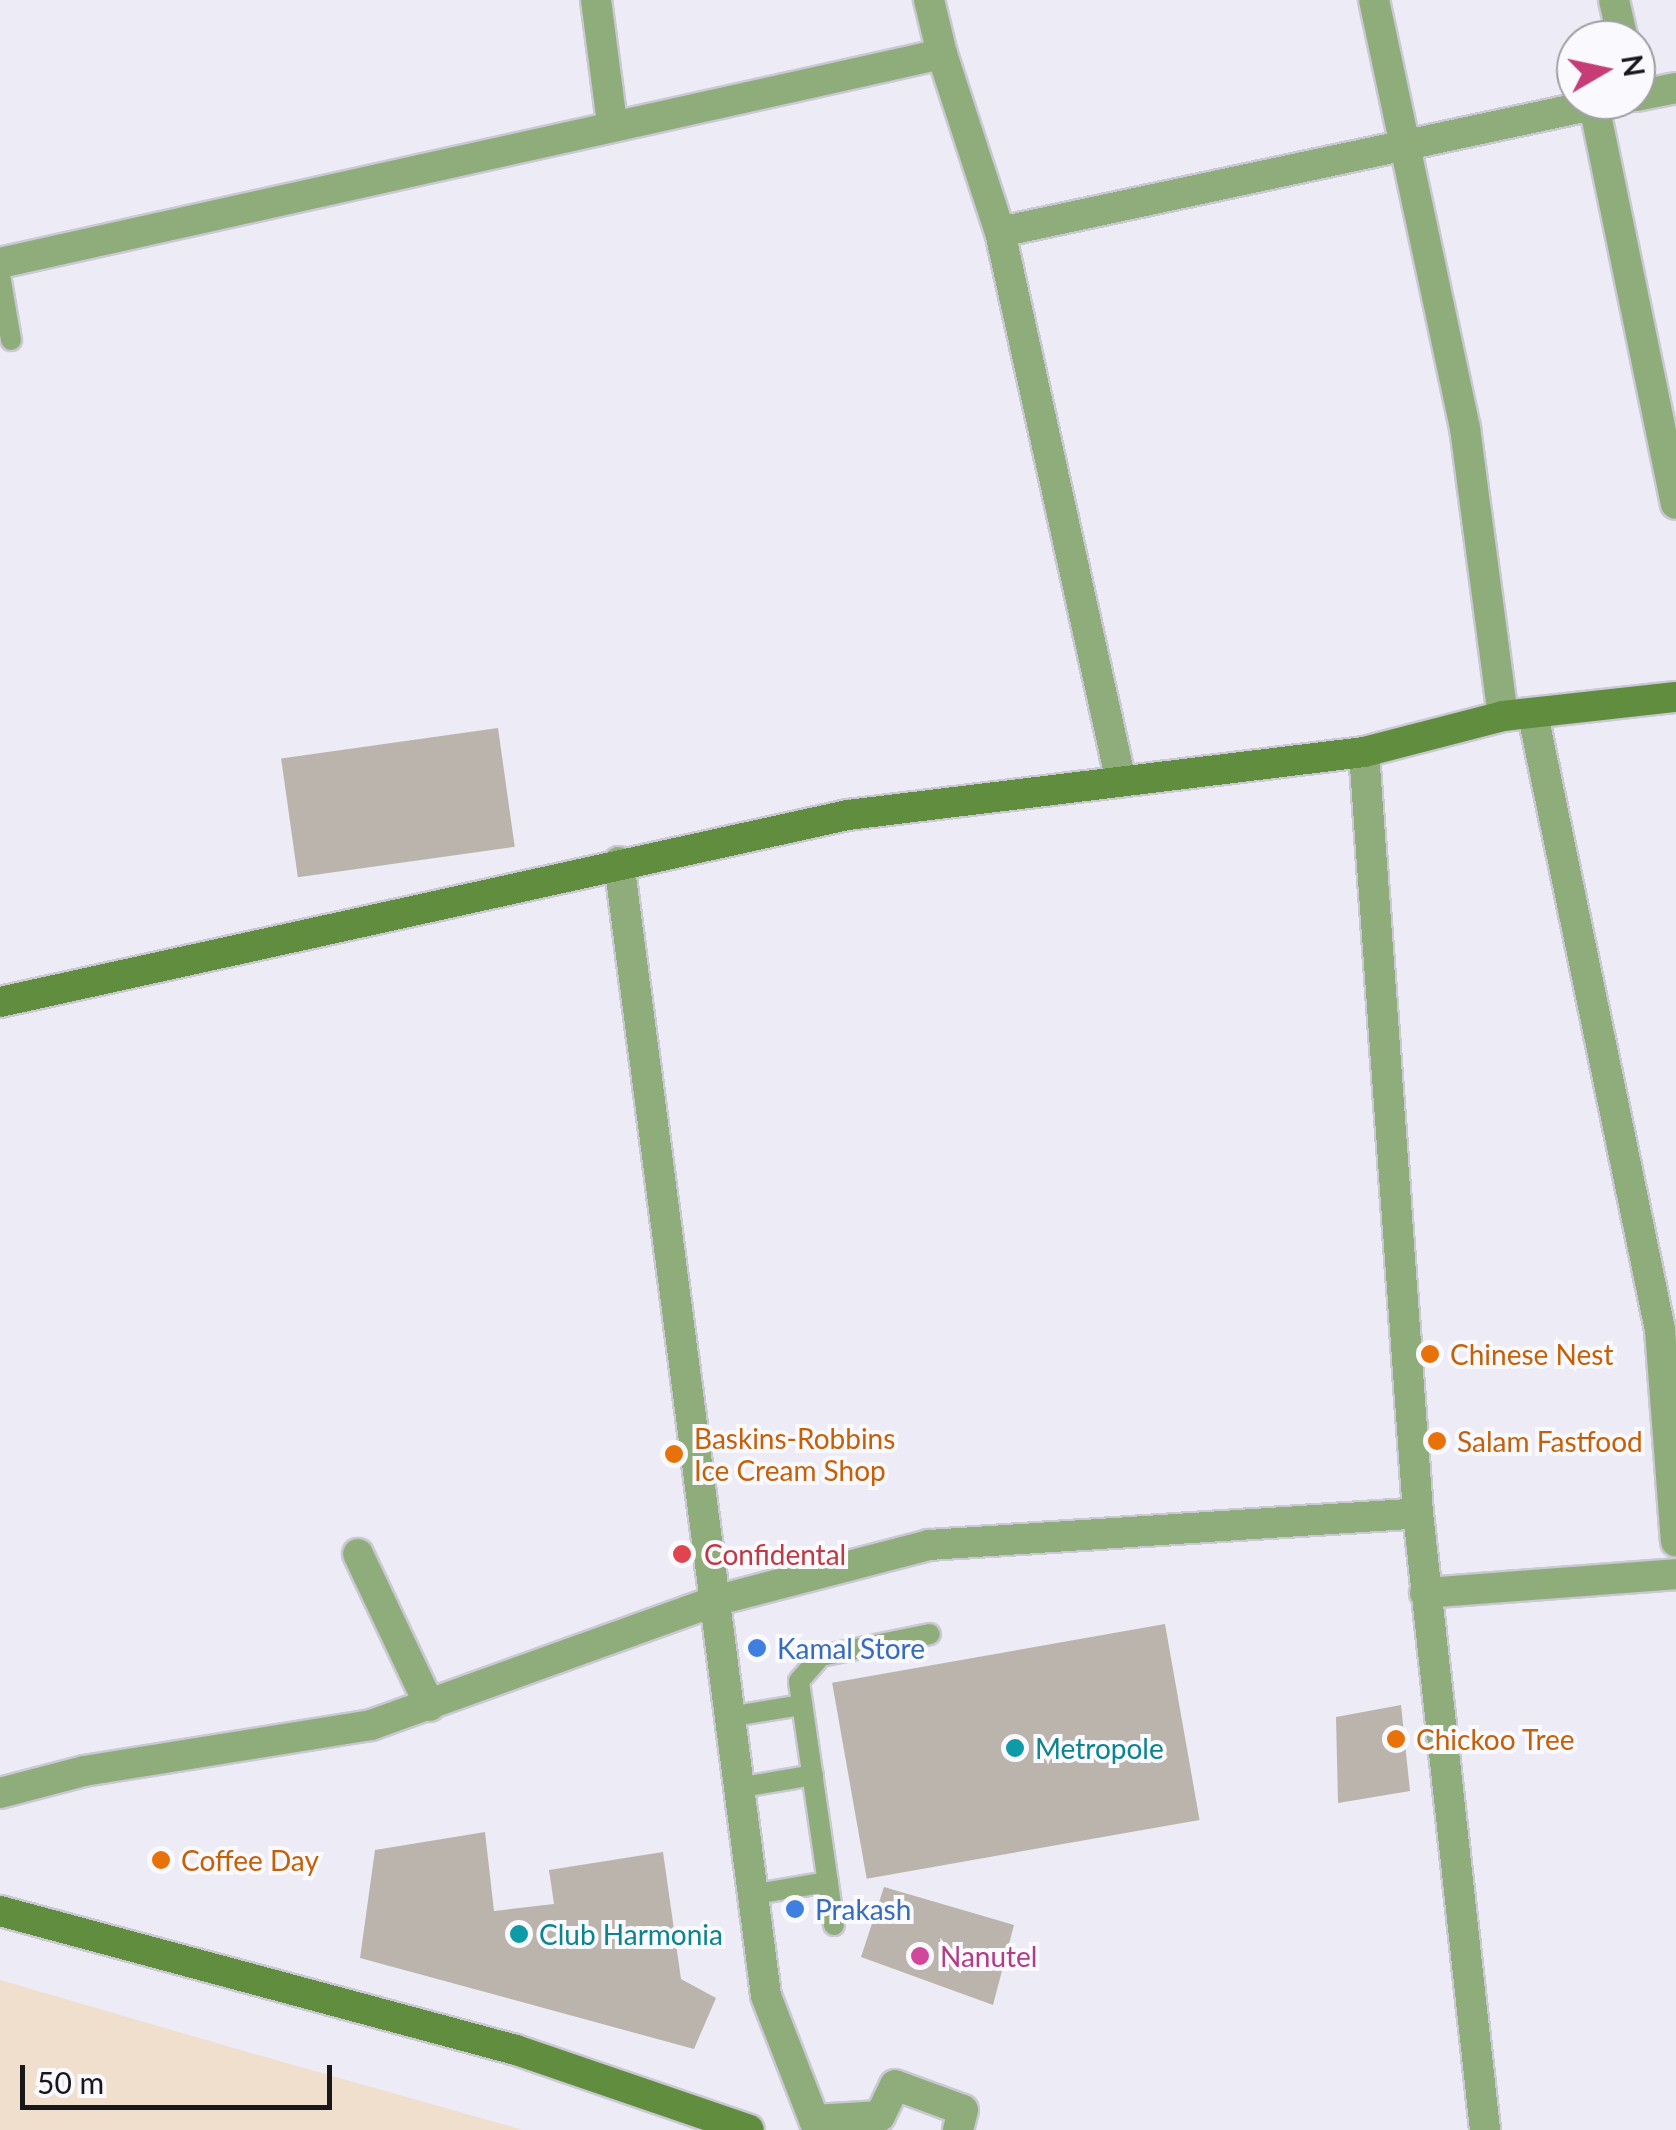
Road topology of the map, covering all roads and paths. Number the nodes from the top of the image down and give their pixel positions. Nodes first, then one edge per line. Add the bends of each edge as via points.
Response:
1 (596, 0) edge
2 (929, 0) edge
3 (1374, 0) edge
4 (942, 54) junction
5 (1556, 112) edge
6 (1608, 120) edge
7 (612, 124) junction
8 (1405, 143) junction
9 (1000, 232) junction
10 (0, 262) edge
11 (0, 274) edge
12 (12, 340) dead end
13 (1676, 504) edge
14 (1676, 696) edge
15 (1518, 716) junction
16 (1364, 752) junction
17 (1121, 782) junction
18 (619, 862) junction
19 (0, 1002) edge
20 (1668, 1330) edge
21 (1418, 1512) junction
22 (1676, 1542) edge
23 (358, 1554) dead end
24 (1676, 1574) edge
25 (1425, 1592) junction
26 (718, 1600) junction
27 (930, 1634) dead end
28 (802, 1705) junction
29 (430, 1706) junction
30 (734, 1716) junction
31 (813, 1775) junction
32 (743, 1787) junction
33 (0, 1793) edge
34 (828, 1882) junction
35 (756, 1894) junction
36 (0, 1911) edge
37 (834, 1925) dead end
38 (816, 2125) edge
39 (748, 2130) edge
40 (958, 2130) edge
41 (1485, 2130) edge

1 - 7 street
2 - 4 street
3 - 8 street
4 - 7 street
4 - 9 street
5 - 8 street
6 - 13 street
7 - 10 street
8 - 9 street
8 - 15 street
9 - 17 street
11 - 12 lane
14 - 15 main road
15 - 16 main road
15 - 20 street
16 - 17 main road
16 - 21 street
17 - 18 main road via 848,815
18 - 19 main road
18 - 26 street
20 - 22 street
21 - 25 street
21 - 26 street via 930,1545
23 - 29 street
24 - 25 street
25 - 41 street
26 - 29 street
26 - 30 street
27 - 28 lane via 821,1656 799,1681
28 - 30 lane
28 - 31 lane
29 - 33 street via 372,1725 84,1771
30 - 32 street
31 - 32 lane
31 - 34 lane
32 - 35 street
34 - 35 lane
34 - 37 lane
35 - 38 street via 766,1996
36 - 39 main road via 516,2050
38 - 40 street via 880,2116 895,2085 963,2110

